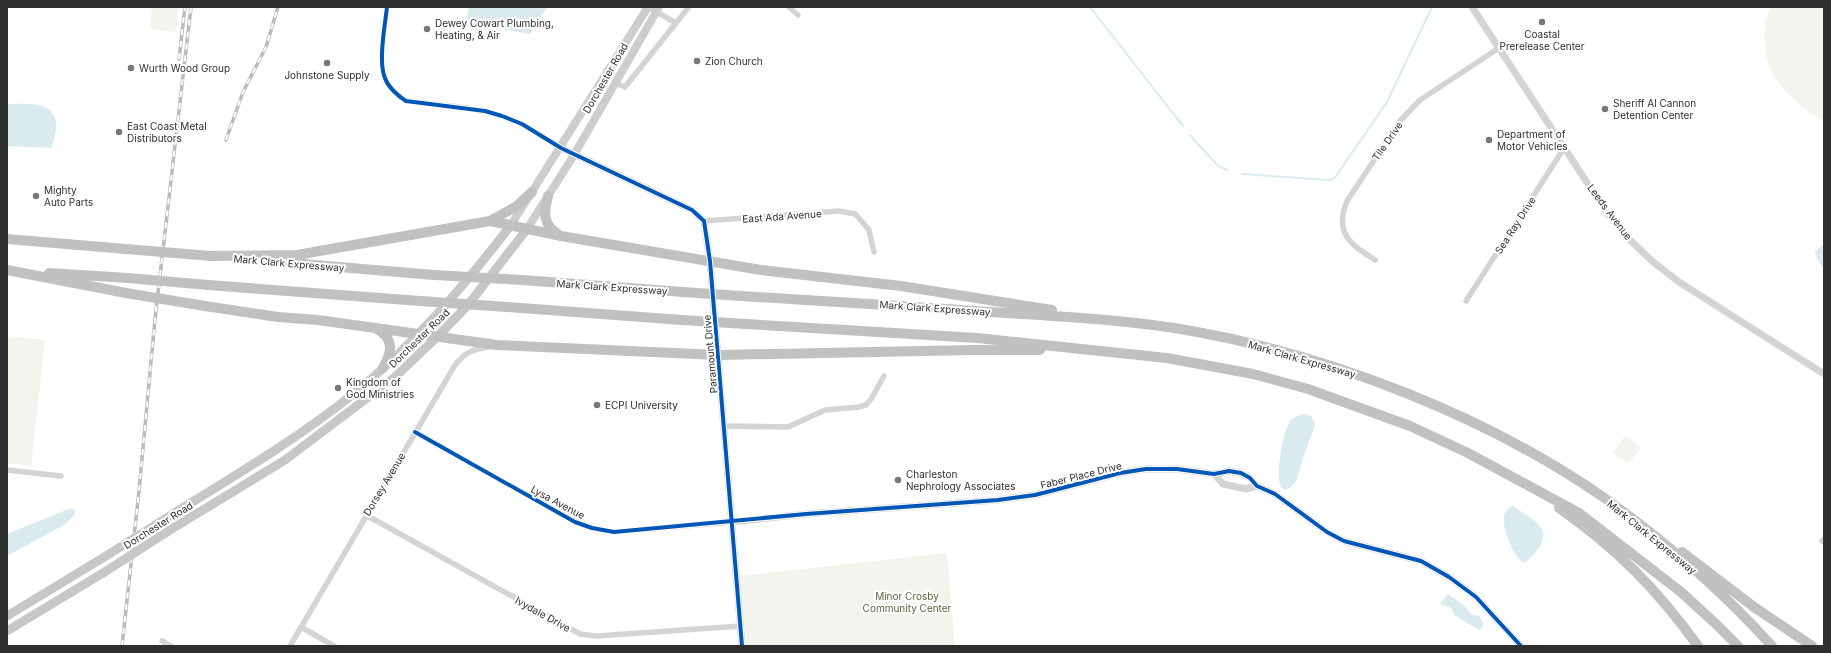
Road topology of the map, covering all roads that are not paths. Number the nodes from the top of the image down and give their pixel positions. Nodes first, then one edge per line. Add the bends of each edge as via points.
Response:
1 (387, 7) edge
2 (648, 7) edge
3 (689, 7) edge
4 (789, 7) edge
5 (1472, 7) edge
6 (657, 9) edge
7 (798, 16) dead end
8 (676, 23) junction
9 (1499, 48) junction
10 (615, 83) junction
11 (561, 148) junction
12 (1564, 148) junction
13 (574, 155) junction
14 (532, 192) junction
15 (548, 196) junction
16 (490, 221) junction
17 (704, 221) junction
18 (511, 225) junction
19 (527, 229) junction
20 (561, 236) junction
21 (7, 239) edge
22 (874, 252) dead end
23 (211, 256) junction
24 (1375, 260) dead end
25 (710, 261) junction
26 (7, 270) edge
27 (1466, 301) dead end
28 (1111, 320) junction
29 (375, 328) junction
30 (417, 335) junction
31 (437, 337) junction
32 (497, 345) junction
33 (1100, 351) junction
34 (718, 355) junction
35 (383, 368) junction
36 (1824, 374) edge
37 (884, 376) dead end
38 (724, 426) junction
39 (415, 432) junction
40 (7, 470) edge
41 (1214, 474) junction
42 (61, 476) dead end
43 (1518, 479) junction
44 (1258, 486) junction
45 (366, 515) junction
46 (732, 522) junction
47 (1639, 524) junction
48 (7, 616) edge
49 (741, 626) junction
50 (301, 627) junction
51 (7, 631) edge
52 (162, 641) dead end
53 (171, 646) edge
54 (290, 646) edge
55 (334, 646) edge
56 (742, 646) edge
57 (1521, 646) edge
58 (1698, 646) edge
59 (1738, 646) edge
60 (1772, 646) edge
61 (1812, 646) edge

1 - 11 street via 382,68 385,79 399,97 406,101 485,111 502,116 522,124
2 - 6 street
2 - 11 main road, Dorchester Road
3 - 8 street
4 - 7 street
5 - 9 street, Leeds Avenue
6 - 8 street
6 - 10 main road, Dorchester Road
8 - 10 street via 625,87
9 - 12 street, Leeds Avenue
9 - 24 street, Tile Drive via 1420,100 1400,121 1347,201 1342,214 1342,225 1347,236 1356,248
10 - 13 main road, Dorchester Road
11 - 13 street
11 - 14 main road, Dorchester Road
12 - 27 street, Sea Ray Drive
12 - 36 street, Leeds Avenue via 1607,213 1652,261 1679,282
13 - 15 main road, Dorchester Road
13 - 17 street via 692,210
14 - 16 highway via 517,206
14 - 18 main road, Dorchester Road
15 - 19 main road, Dorchester Road
15 - 20 highway via 545,208 546,224
16 - 18 highway
16 - 23 highway via 297,255
17 - 22 street, East Ada Avenue via 839,211 858,217 869,230
17 - 25 street, Paramount Drive
18 - 19 highway
18 - 30 main road, Dorchester Road via 459,291
19 - 20 highway
19 - 31 main road, Dorchester Road via 468,305
20 - 25 highway
21 - 23 highway, Mark Clark Expressway, bridge
23 - 28 highway, Mark Clark Expressway, bridge via 434,275
25 - 28 highway via 761,270 901,286
25 - 34 street, Paramount Drive
26 - 29 highway, bridge via 205,306
26 - 33 highway, bridge via 682,320 977,338
28 - 47 highway, Mark Clark Expressway via 1191,331 1267,347 1411,395 1529,452 1590,489
29 - 30 highway
29 - 35 highway via 384,333 389,343 389,357
30 - 31 highway
30 - 35 main road, Dorchester Road
31 - 32 highway
31 - 51 main road, Dorchester Road, bridge via 395,377 285,460
32 - 34 highway
32 - 39 street, Dorsey Avenue via 469,351 461,357
33 - 34 highway via 972,350
33 - 43 highway via 1210,365 1308,389 1410,426 1468,452
34 - 38 street, Paramount Drive
35 - 48 main road, Dorchester Road, bridge via 278,449
37 - 38 street via 866,405 825,410 788,427
38 - 46 street, Paramount Drive
39 - 45 street, Dorsey Avenue
39 - 46 street, Lysa Avenue via 575,522 592,528 614,532
40 - 42 street
41 - 44 street, Faber Place Drive via 1228,471 1241,473
41 - 44 street, Faber Place Drive via 1223,484 1246,489
41 - 46 street, Faber Place Drive via 1176,469 1146,469 998,500
43 - 58 highway via 1594,533 1634,568
43 - 59 highway via 1579,513 1623,546 1681,592
44 - 57 street, Faber Place Drive via 1275,494 1313,523 1344,541 1421,561 1440,571 1476,597
45 - 49 street, Ivydale Drive via 580,634 596,636
45 - 50 street, Dorsey Avenue
46 - 49 street, Paramount Drive
47 - 60 highway, Mark Clark Expressway via 1735,605
47 - 61 highway
49 - 56 street, Paramount Drive
50 - 54 street, Dorsey Avenue
50 - 55 street
52 - 53 street

